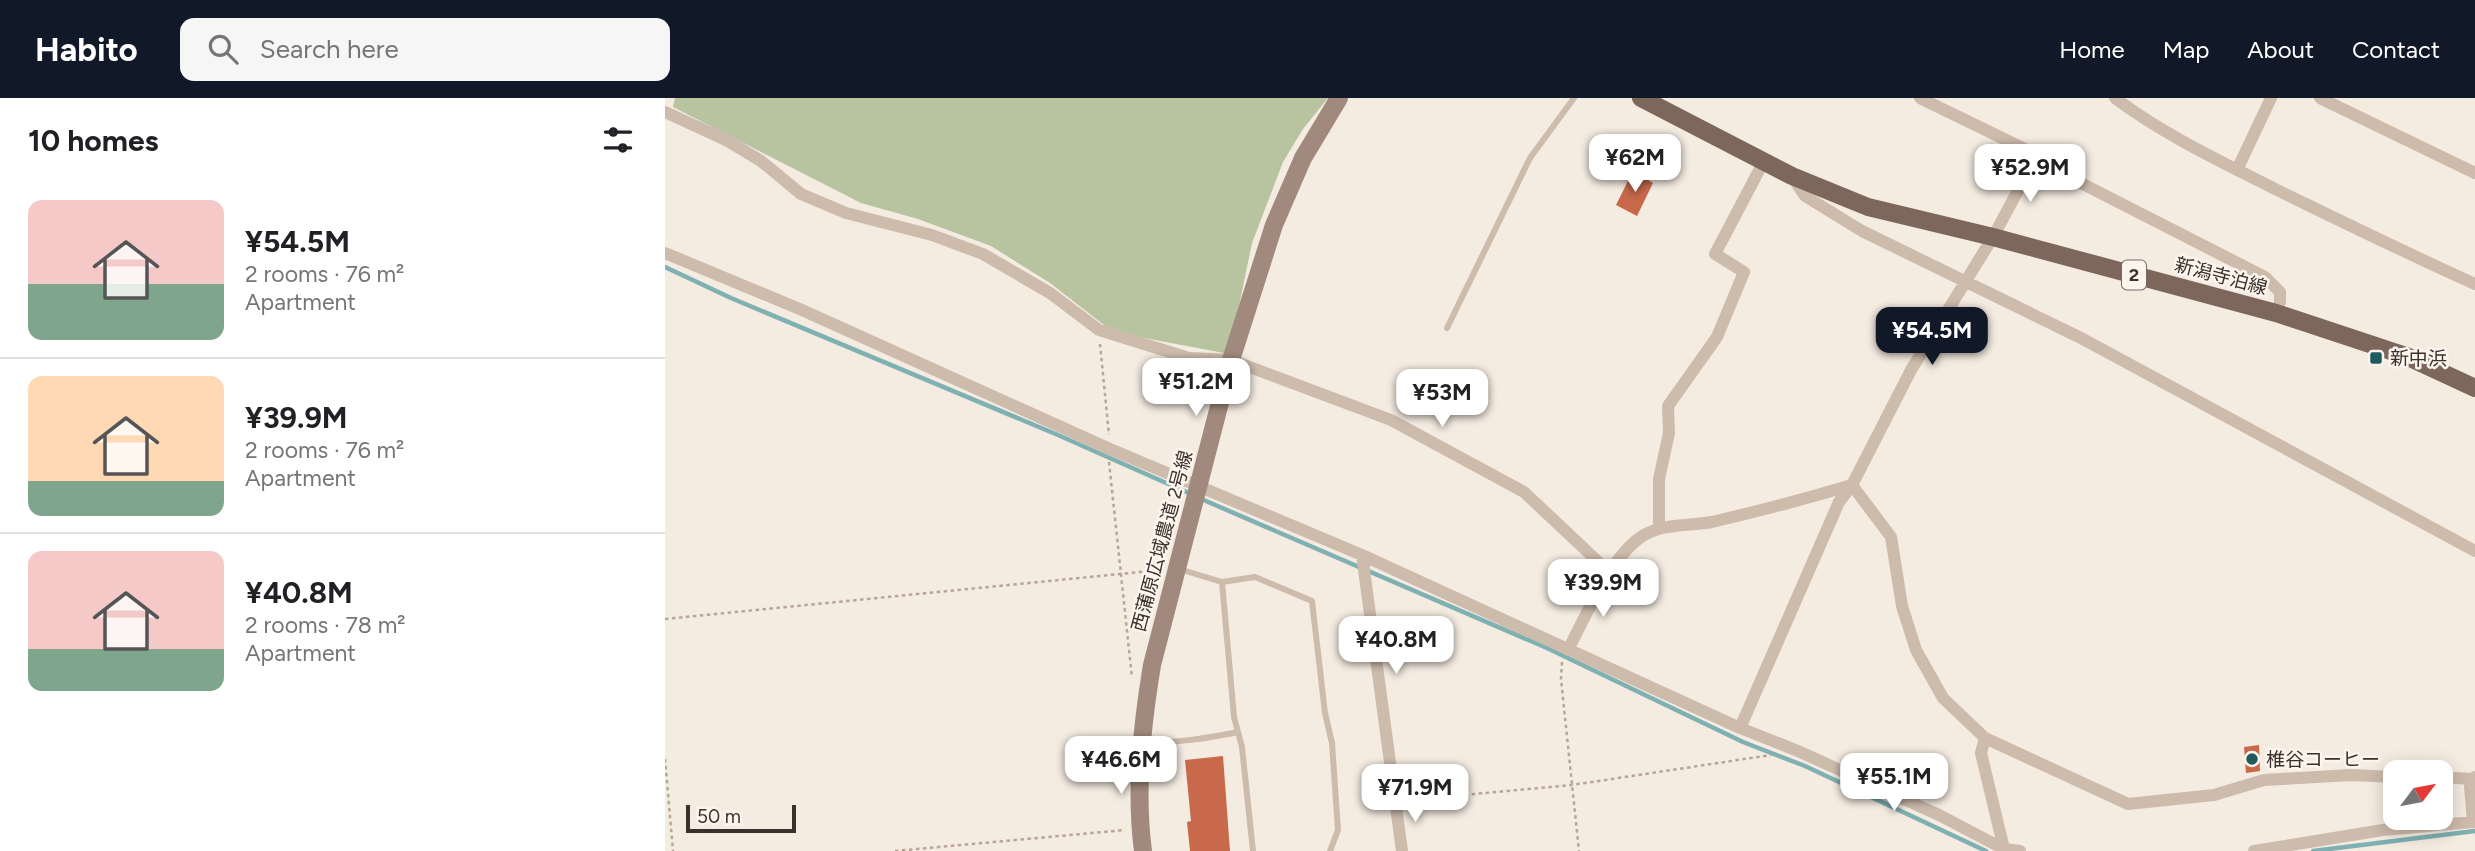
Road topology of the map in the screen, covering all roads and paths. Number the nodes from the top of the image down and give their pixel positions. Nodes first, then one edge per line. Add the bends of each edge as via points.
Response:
1 (666, 98) edge
2 (1339, 98) edge
3 (1574, 98) edge
4 (1641, 98) edge
5 (1920, 98) edge
6 (2115, 98) edge
7 (2271, 98) edge
8 (2320, 98) edge
9 (665, 104) edge
10 (1945, 104) edge
11 (665, 112) edge
12 (2037, 155) junction
13 (1764, 161) junction
14 (2237, 170) junction
15 (2475, 173) edge
16 (1792, 176) junction
17 (1993, 237) junction
18 (665, 253) edge
19 (1965, 282) junction
20 (2475, 284) edge
21 (2276, 313) junction
22 (1447, 328) dead end
23 (1099, 330) junction
24 (1231, 360) junction
25 (2475, 388) edge
26 (1110, 449) junction
27 (1852, 485) junction
28 (1199, 486) junction
29 (1659, 528) junction
30 (2475, 551) edge
31 (1363, 555) junction
32 (1177, 568) junction
33 (1609, 572) junction
34 (1121, 573) junction
35 (1222, 582) junction
36 (665, 619) edge
37 (1568, 650) junction
38 (1145, 706) junction
39 (1740, 728) junction
40 (1238, 732) junction
41 (1985, 738) junction
42 (1142, 741) junction
43 (1772, 754) dead end
44 (665, 759) edge
45 (2383, 776) edge
46 (2453, 777) edge
47 (2473, 778) edge
48 (1572, 785) junction
49 (1396, 801) junction
50 (1140, 829) junction
51 (2004, 849) edge
52 (673, 851) edge
53 (895, 851) edge
54 (1143, 851) edge
55 (1253, 851) edge
56 (1330, 851) edge
57 (1402, 851) edge
58 (1579, 851) edge
59 (2020, 851) edge
60 (2254, 851) edge

1 - 9 street
2 - 24 street, 西蒲原広域農道 2号線 via 1303,158 1275,225
3 - 22 lane via 1530,158
4 - 13 main road, 新潟寺泊線 / 2
5 - 10 street
6 - 14 street via 2145,121
7 - 14 street
8 - 15 street
10 - 12 street
11 - 23 street via 728,141 801,194 846,213 932,235 983,254 1050,293
12 - 17 street
12 - 21 street via 2073,179 2265,276 2280,292
13 - 16 main road, 新潟寺泊線 / 2
13 - 29 street via 1715,254 1744,272 1717,337 1668,406 1669,433 1659,479
14 - 20 street
16 - 17 main road, 新潟寺泊線 / 2 via 1868,207
16 - 19 street via 1805,196 1862,231
17 - 19 street
17 - 21 main road, 新潟寺泊線 / 2
18 - 26 street
19 - 27 street via 1911,370
19 - 30 street via 2081,338
21 - 25 main road, 新潟寺泊線 / 2 via 2406,356
23 - 24 street via 1189,358
23 - 26 path
24 - 28 street, 西蒲原広域農道 2号線
24 - 33 street via 1391,420 1524,492
26 - 28 street
26 - 34 path
27 - 29 street via 1708,523
27 - 39 street via 1839,502
27 - 41 street via 1891,537 1902,606 1916,650 1943,698
28 - 31 street
28 - 32 street, 西蒲原広域農道 2号線
29 - 33 street via 1642,536
31 - 37 street
31 - 49 street
32 - 34 path
32 - 35 lane
32 - 38 street, 西蒲原広域農道 2号線
33 - 37 street
34 - 36 path
34 - 38 path via 1133,688
35 - 40 lane
35 - 56 lane via 1255,577 1312,601 1332,743 1338,830
37 - 39 street
37 - 48 path via 1561,662 1561,678
38 - 42 street, 西蒲原広域農道 2号線
39 - 51 street via 1939,815
40 - 42 lane via 1203,739
40 - 55 lane
41 - 45 street via 2129,804 2214,795 2264,780
41 - 51 street via 1981,753
42 - 50 street, 西蒲原広域農道 2号線
43 - 48 path
44 - 52 path
46 - 47 street
47 - 60 street via 2473,822 2383,830
48 - 49 path
48 - 58 path
49 - 57 street
50 - 53 path
50 - 54 street, 西蒲原広域農道 2号線
51 - 59 street

